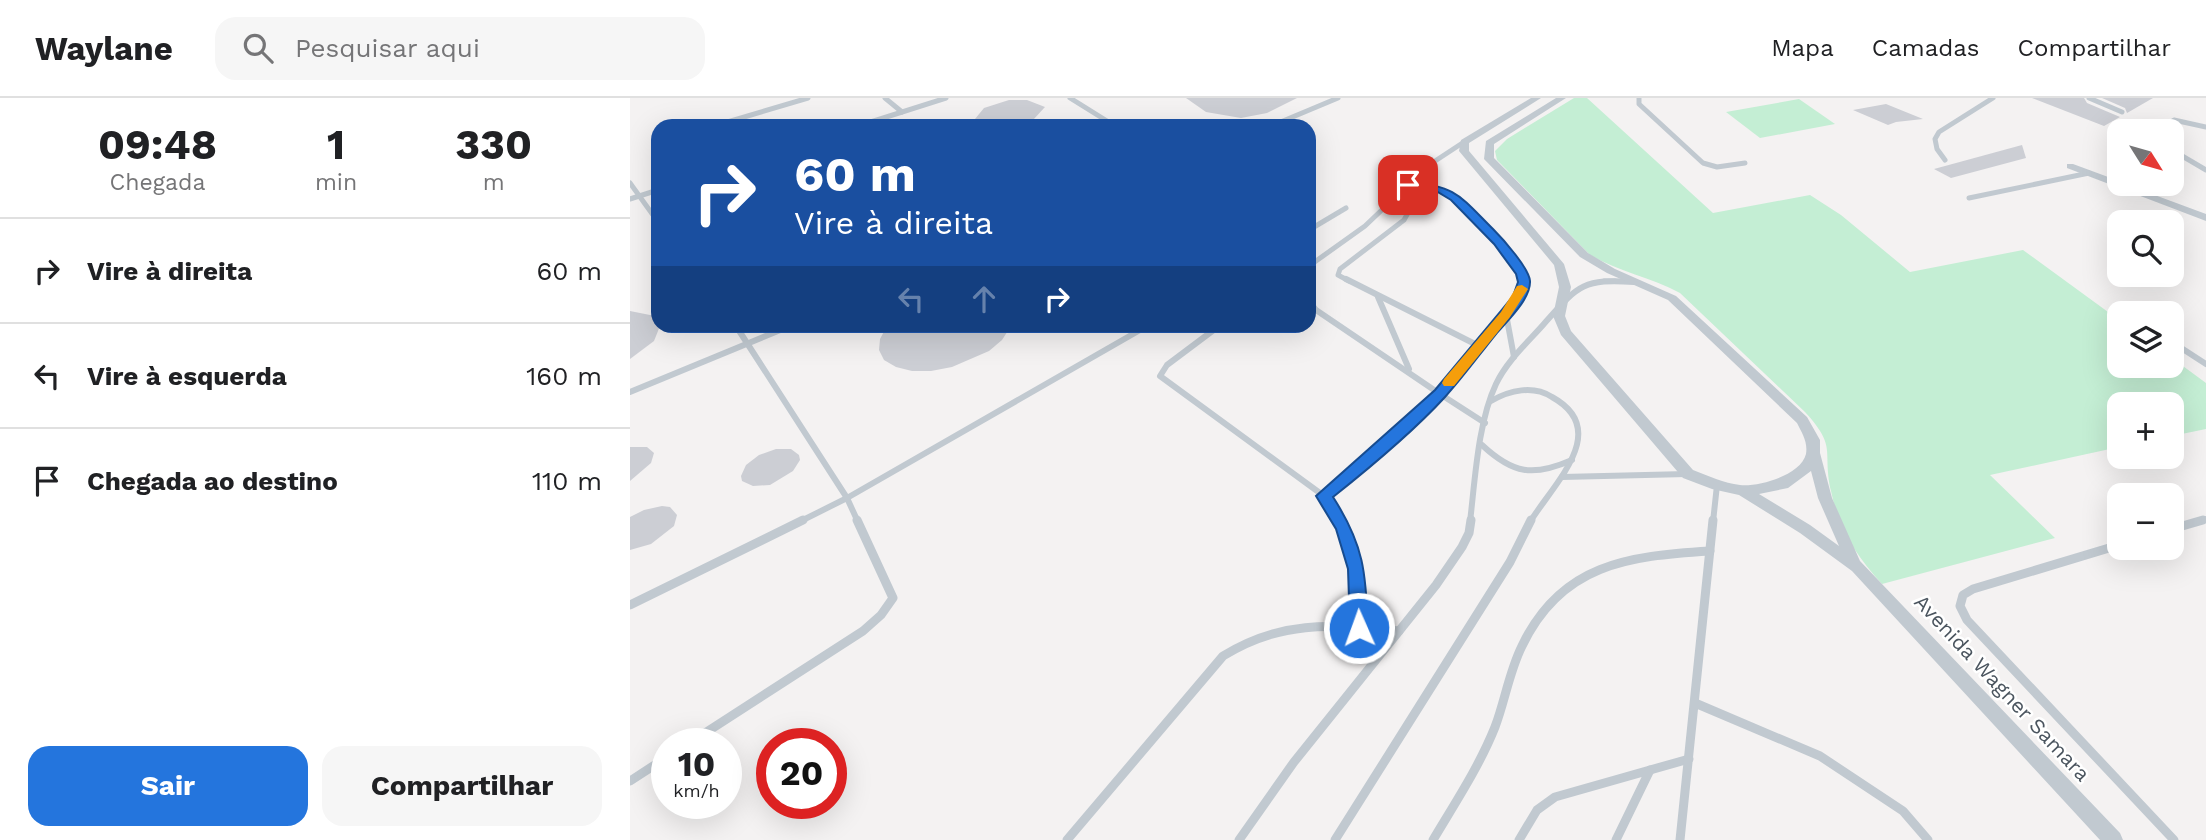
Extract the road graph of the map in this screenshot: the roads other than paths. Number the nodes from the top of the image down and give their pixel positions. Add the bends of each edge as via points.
1 (808, 98) edge
2 (885, 98) edge
3 (946, 98) edge
4 (1070, 98) edge
5 (1338, 98) edge
6 (1537, 98) edge
7 (1562, 98) edge
8 (1639, 98) edge
9 (1993, 98) edge
10 (2089, 98) edge
11 (902, 112) junction
12 (2122, 112) dead end
13 (738, 119) edge
14 (880, 119) edge
15 (1104, 119) edge
16 (1288, 119) edge
17 (2184, 120) edge
18 (2206, 127) edge
19 (1464, 142) junction
20 (2184, 157) edge
21 (1944, 160) dead end
22 (1745, 163) dead end
23 (2070, 166) dead end
24 (2206, 170) edge
25 (2089, 173) junction
26 (630, 183) edge
27 (1408, 185) junction
28 (1423, 186) junction
29 (651, 192) edge
30 (639, 196) junction
31 (1969, 198) dead end
32 (630, 199) edge
33 (1346, 208) dead end
34 (651, 212) edge
35 (2206, 218) edge
36 (1316, 226) edge
37 (1316, 261) edge
38 (1638, 283) junction
39 (1378, 296) junction
40 (1560, 304) junction
41 (1316, 307) edge
42 (1506, 314) junction
43 (742, 333) edge
44 (772, 333) edge
45 (1135, 333) edge
46 (1210, 333) edge
47 (749, 342) junction
48 (1479, 346) junction
49 (2184, 350) edge
50 (1514, 357) junction
51 (2206, 364) edge
52 (1410, 371) junction
53 (630, 392) edge
54 (1440, 394) junction
55 (1490, 401) junction
56 (1485, 423) junction
57 (1482, 445) junction
58 (1813, 453) junction
59 (1573, 459) junction
60 (1688, 474) junction
61 (1562, 477) junction
62 (1717, 485) junction
63 (1743, 491) junction
64 (1324, 496) junction
65 (847, 498) junction
66 (2206, 519) edge
67 (2184, 525) edge
68 (2107, 549) edge
69 (1710, 551) junction
70 (1857, 567) junction
71 (630, 605) edge
72 (1359, 628) junction
73 (1399, 631) junction
74 (1695, 703) junction
75 (713, 728) edge
76 (1689, 759) junction
77 (651, 767) edge
78 (1650, 769) junction
79 (630, 781) edge
80 (1067, 840) edge
81 (1239, 840) edge
82 (1335, 840) edge
83 (1433, 840) edge
84 (1519, 840) edge
85 (1616, 840) edge
86 (1679, 840) edge
87 (1928, 840) edge
88 (2113, 840) edge
89 (2174, 840) edge

1 - 13 lane
2 - 11 lane
3 - 11 lane
4 - 15 lane
5 - 16 lane
6 - 19 street
7 - 38 street, Avenida Wagner Samara via 1489,143 1489,159 1584,255
8 - 22 lane via 1639,104 1703,163 1717,167
9 - 21 lane via 1939,132 1935,139
10 - 12 lane
11 - 14 lane
17 - 18 lane
19 - 27 lane via 1437,157
19 - 40 street, Avenida Wagner Samara via 1470,161 1559,264 1565,287
20 - 24 lane
23 - 25 street
25 - 31 lane
25 - 35 street
26 - 30 lane
27 - 28 lane
27 - 37 lane via 1385,210
28 - 39 lane via 1404,220 1338,272
28 - 42 lane via 1439,188 1455,198 1499,241 1522,274 1519,297
29 - 30 lane
30 - 32 lane
30 - 34 lane
33 - 36 lane
38 - 40 lane via 1593,282 1575,289
38 - 58 street, Avenida Wagner Samara via 1681,305 1802,420 1813,440
39 - 48 lane
39 - 52 lane
40 - 50 lane
40 - 60 street, Avenida Wagner Samara via 1564,332
41 - 52 lane
42 - 48 lane
42 - 50 lane
43 - 47 lane
44 - 47 lane
45 - 65 lane
46 - 64 lane via 1167,365 1160,376
47 - 53 lane
47 - 65 lane
48 - 54 lane
49 - 51 lane
50 - 55 lane
52 - 54 lane
54 - 56 lane
54 - 64 lane
55 - 56 lane
55 - 59 lane via 1520,390 1563,402 1579,429 1581,441
56 - 57 lane
57 - 59 lane via 1502,464 1517,470 1537,472
57 - 73 lane via 1469,533
58 - 63 street, Avenida Wagner Samara via 1809,464 1783,484
58 - 70 street, Avenida Wagner Samara via 1838,532
59 - 61 lane
60 - 61 lane
60 - 62 street, Avenida Wagner Samara
61 - 82 lane
62 - 63 street, Avenida Wagner Samara
62 - 69 lane
63 - 70 street, Avenida Wagner Samara
64 - 72 lane via 1345,528 1357,569
65 - 71 lane
65 - 75 lane via 893,598 863,631
66 - 67 lane
68 - 89 lane via 1973,589 1963,595 1960,606 1967,620
69 - 74 lane
69 - 83 lane via 1644,554 1605,565 1564,586 1548,601 1522,645 1494,730
70 - 88 street, Avenida Wagner Samara
72 - 73 lane
72 - 80 lane via 1316,624 1278,629 1242,642 1223,656
73 - 81 lane via 1294,762
74 - 76 lane
74 - 87 lane via 1819,756 1903,811
76 - 78 lane
76 - 86 lane
77 - 79 lane
78 - 84 lane via 1555,797 1537,810
78 - 85 lane

